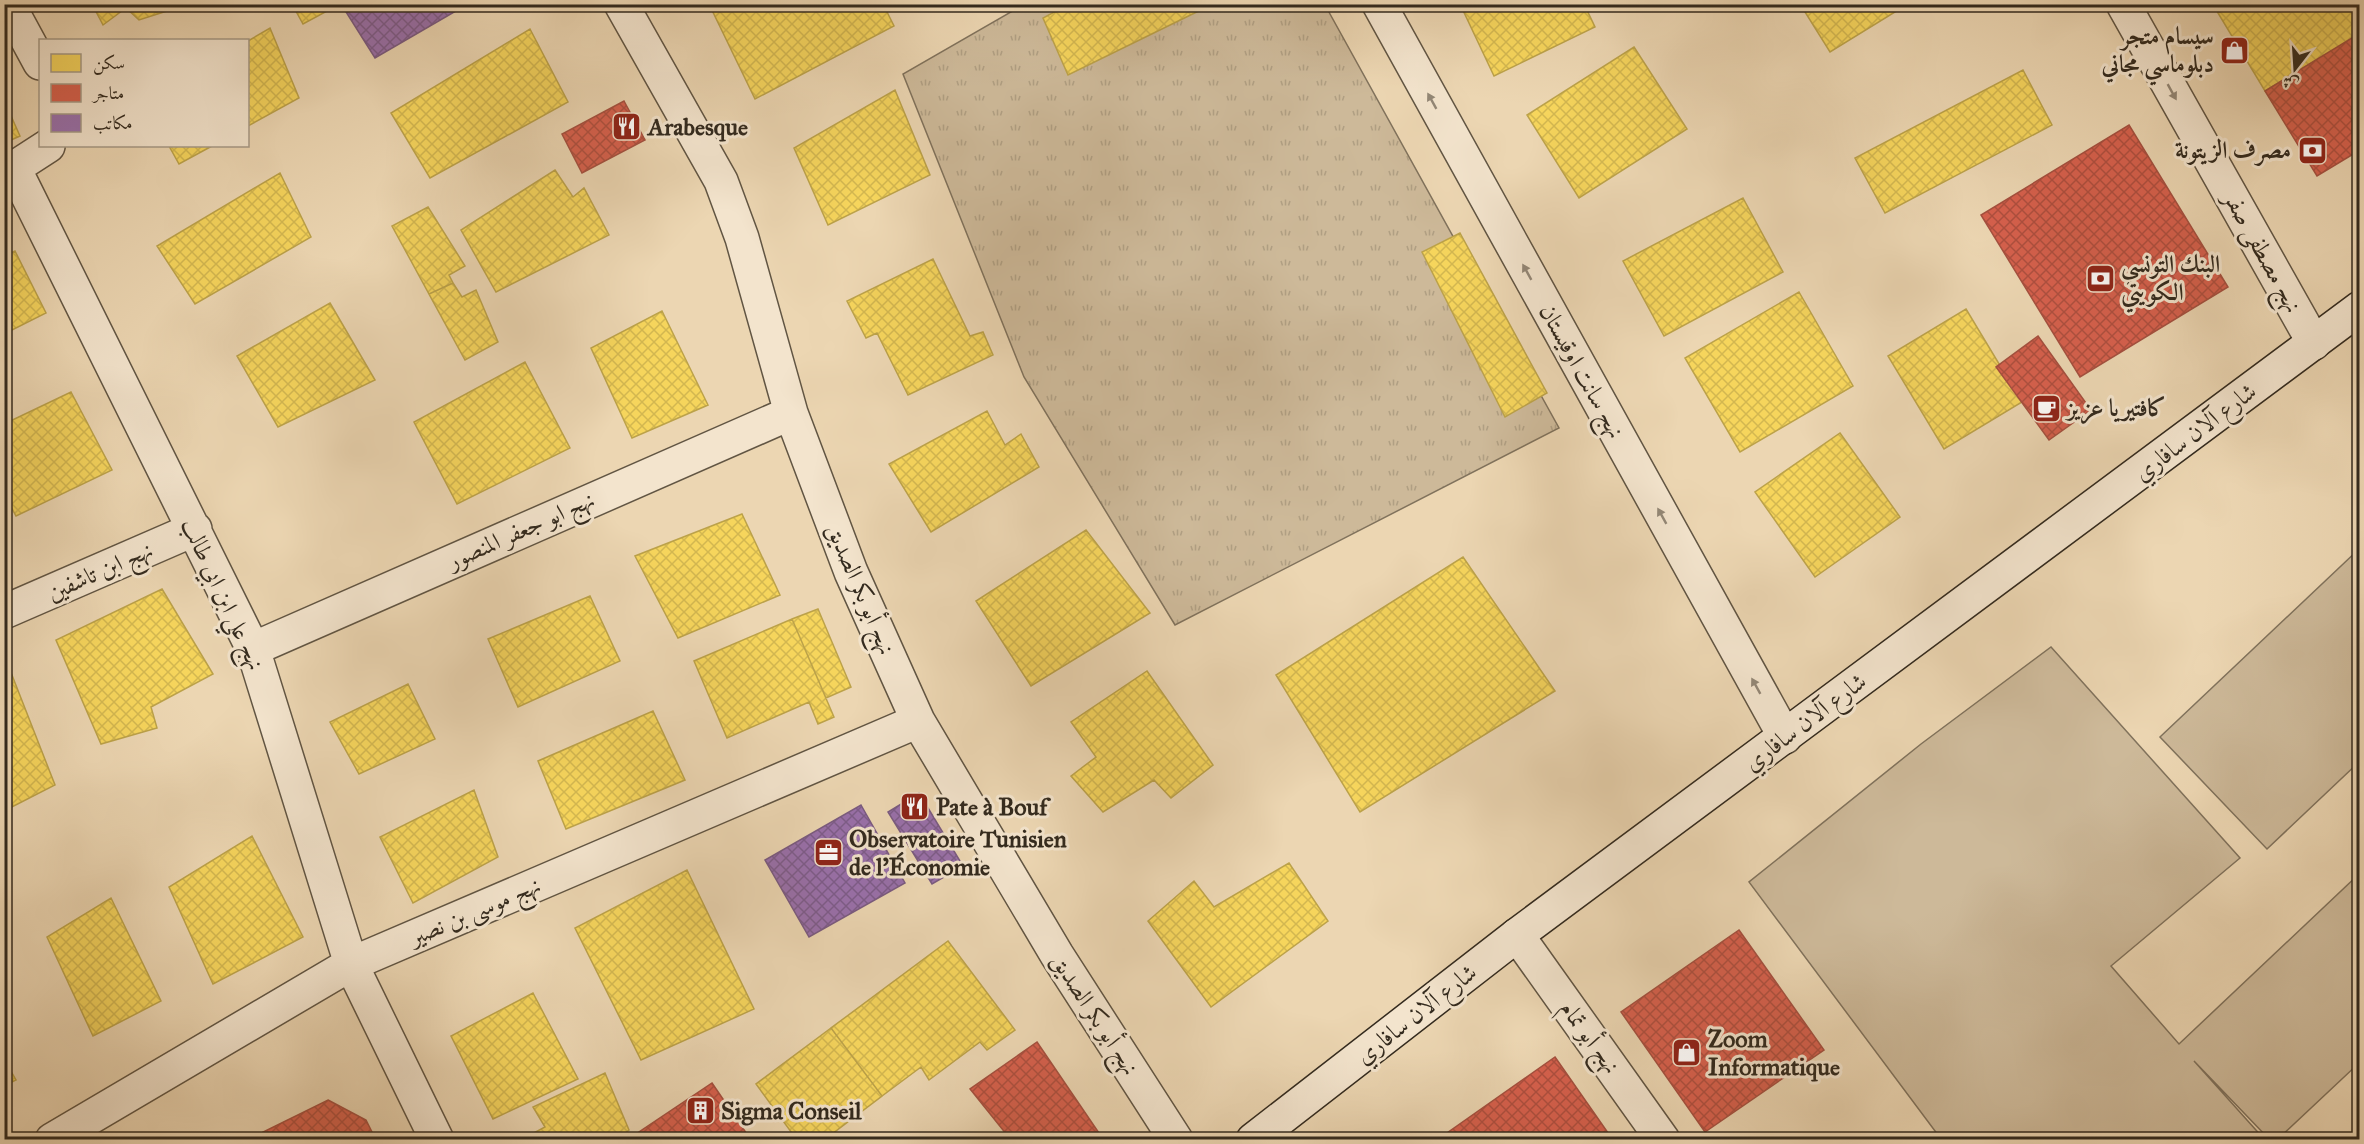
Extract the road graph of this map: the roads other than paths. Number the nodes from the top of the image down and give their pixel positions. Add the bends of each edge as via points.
1 (8, 4) edge
2 (621, 4) edge
3 (1378, 4) edge
4 (2123, 4) edge
5 (39, 61) edge
6 (46, 147) edge
7 (9, 170) edge
8 (2360, 308) edge
9 (2314, 343) junction
10 (791, 413) junction
11 (195, 529) junction
12 (4, 612) edge
13 (253, 649) junction
14 (918, 721) junction
15 (1785, 737) junction
16 (1517, 935) junction
17 (351, 964) junction
18 (52, 1140) edge
19 (437, 1140) edge
20 (1176, 1140) edge
21 (1253, 1140) edge
22 (1663, 1140) edge

1 - 5 street
2 - 10 street, نهج أبو بكر الصديق via 721,181 742,238
15 -> 3 street, نهج سانت اوقيستان
4 -> 9 street, نهج مصطفى صفر
6 - 7 street, نهج علي ابن ابي طالب
7 - 11 street, نهج علي ابن ابي طالب
8 - 9 street, شارع آلان سافاري
9 - 15 street, شارع آلان سافاري
10 - 13 street, نهج ابو جعفر المنصور
10 - 14 street, نهج أبو بكر الصديق via 851,572
11 - 12 street, نهج ابن تاشفين
11 - 13 street, نهج علي ابن ابي طالب
13 - 17 street, نهج علي ابن ابي طالب
14 - 17 street, نهج موسى بن نصير
14 - 20 street, نهج أبو بكر الصديق via 1057,955
15 - 16 street, شارع آلان سافاري
16 - 21 street, شارع آلان سافاري
16 - 22 street, نهج أبو تمام
17 - 18 street, نهج موسى بن نصير
17 - 19 street, نهج علي ابن ابي طالب

